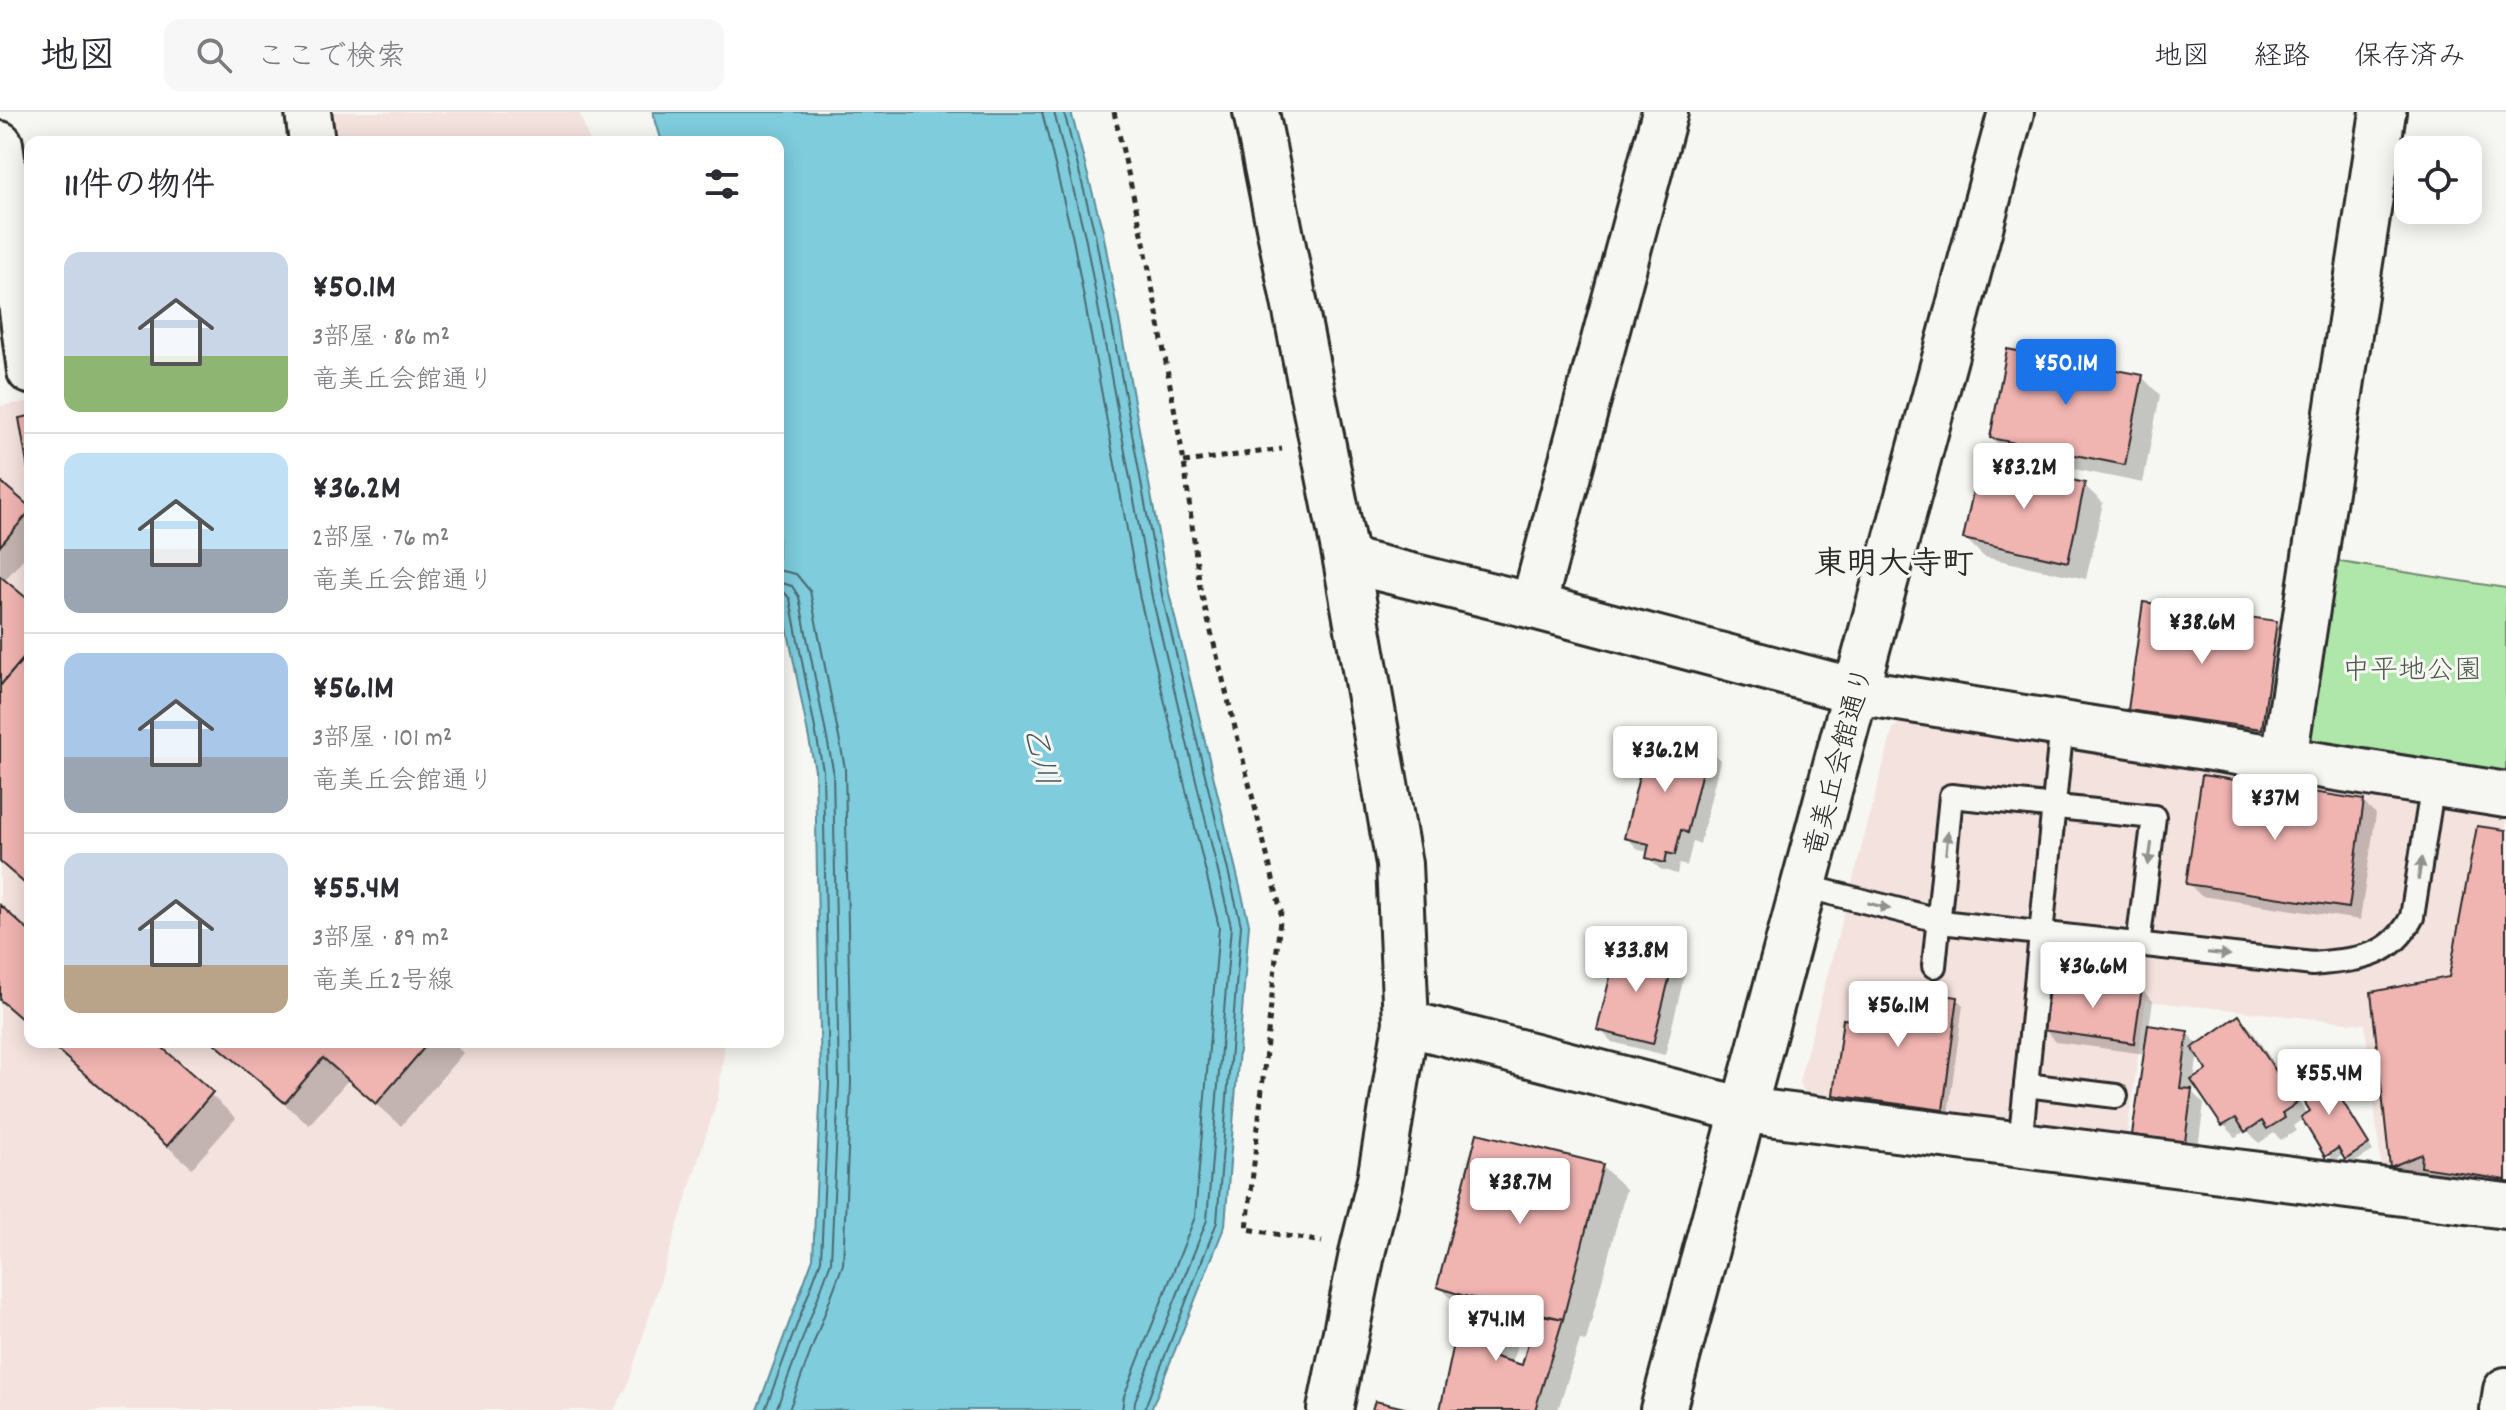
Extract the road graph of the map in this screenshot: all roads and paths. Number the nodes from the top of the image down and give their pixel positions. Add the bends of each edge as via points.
1 (308, 112) edge
2 (1114, 112) edge
3 (1256, 112) edge
4 (1665, 112) edge
5 (2011, 112) edge
6 (2383, 112) edge
7 (311, 136) edge
8 (0, 144) edge
9 (24, 326) edge
10 (24, 380) edge
11 (0, 383) edge
12 (1323, 443) junction
13 (1184, 462) junction
14 (1346, 560) junction
15 (1533, 606) junction
16 (1855, 691) junction
17 (2062, 724) junction
18 (2284, 759) junction
19 (2433, 783) junction
20 (2506, 795) edge
21 (2054, 807) junction
22 (1804, 886) junction
23 (1939, 921) junction
24 (2041, 934) junction
25 (2138, 945) junction
26 (1934, 966) dead end
27 (1406, 1023) junction
28 (2026, 1085) junction
29 (2116, 1096) dead end
30 (1744, 1110) junction
31 (2020, 1145) junction
32 (2506, 1206) edge
33 (1363, 1249) junction
34 (2506, 1390) edge
35 (1330, 1410) edge
36 (1663, 1410) edge
37 (2503, 1410) edge

1 - 7 street
2 - 13 path
3 - 12 street
4 - 15 street
5 - 16 street, 竜美丘会館通り
6 - 18 street
8 - 9 street
10 - 11 street
12 - 13 path
12 - 14 street
13 - 33 path via 1200,588 1281,911 1247,1229
14 - 15 street
14 - 27 street via 1399,864
15 - 16 street
16 - 17 street
16 - 22 street, 竜美丘会館通り
17 - 18 street
17 - 21 lane
18 - 19 street
19 - 20 street
25 -> 19 lane via 2313,964 2381,951 2402,936 2412,917
23 -> 21 lane via 1951,796
21 - 24 lane
21 -> 25 lane via 2154,817
22 -> 23 lane
22 - 30 street, 竜美丘会館通り
23 - 24 lane
23 - 26 lane
24 - 25 lane
24 - 28 lane
27 - 30 street
27 - 33 street
28 - 29 lane
28 - 31 lane
30 - 31 street
30 - 36 street, 竜美丘会館通り
31 - 32 street
33 - 35 street
34 - 37 street

